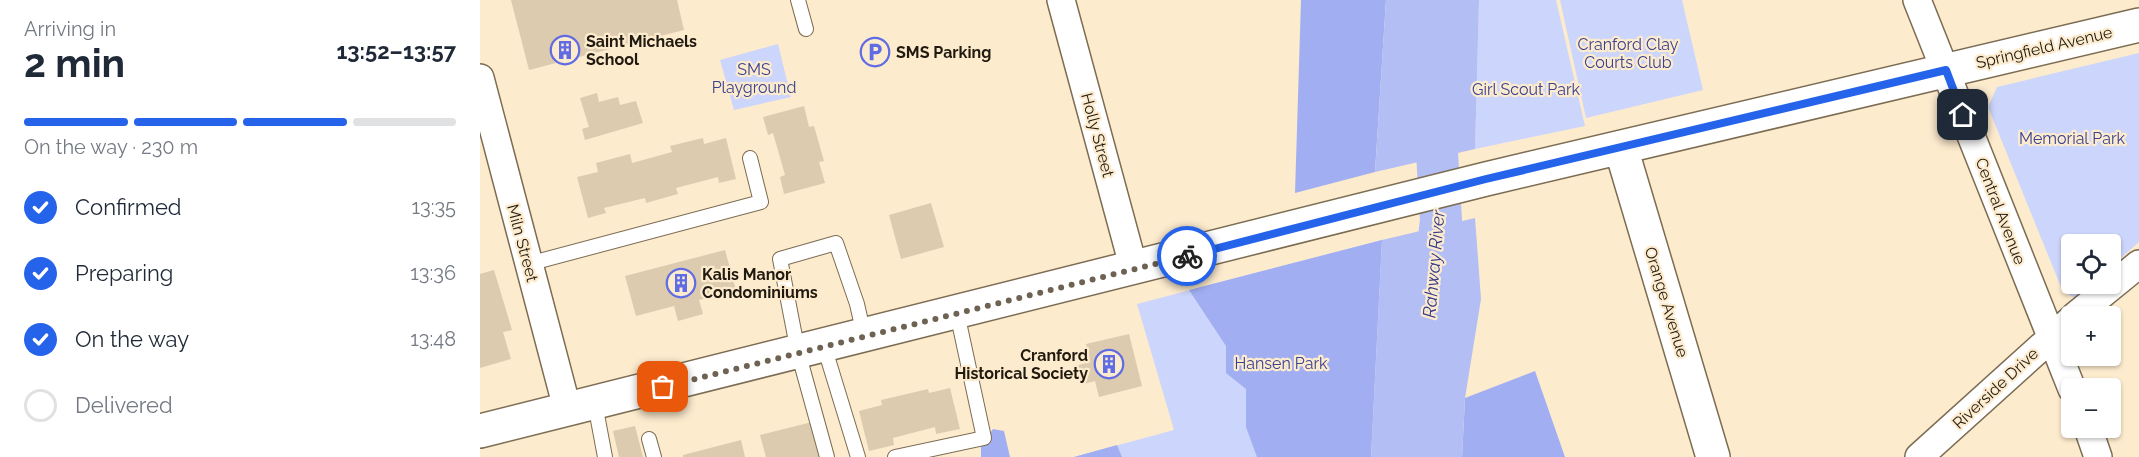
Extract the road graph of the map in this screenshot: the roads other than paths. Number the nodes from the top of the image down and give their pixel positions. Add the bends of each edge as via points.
1 (798, 0) edge
2 (1061, 0) edge
3 (1917, 0) edge
4 (2139, 25) edge
5 (806, 29) dead end
6 (1946, 70) junction
7 (480, 78) edge
8 (1621, 148) junction
9 (750, 158) dead end
10 (528, 264) junction
11 (2139, 264) edge
12 (1134, 269) junction
13 (2088, 306) edge
14 (957, 313) junction
15 (2061, 328) edge
16 (865, 336) junction
17 (2049, 337) junction
18 (811, 349) junction
19 (2067, 378) edge
20 (581, 406) junction
21 (480, 431) edge
22 (2091, 438) edge
23 (649, 439) dead end
24 (605, 457) edge
25 (654, 457) edge
26 (827, 457) edge
27 (858, 457) edge
28 (895, 457) edge
29 (1713, 457) edge
30 (1919, 457) edge
31 (2098, 457) edge

1 - 5 lane
2 - 12 street, Holly Street
3 - 6 street, Central Avenue
4 - 6 street, Springfield Avenue
6 - 8 street, Springfield Avenue
6 - 17 street, Central Avenue
7 - 10 street, Miln Street
8 - 12 street, Springfield Avenue
8 - 29 street, Orange Avenue
9 - 10 lane via 762,202
10 - 20 street, Miln Street
11 - 13 street, Riverside Drive
12 - 14 street, Springfield Avenue
14 - 16 street, Springfield Avenue
14 - 28 lane via 984,438
15 - 17 street, Riverside Drive
16 - 18 street, Springfield Avenue
16 - 18 lane via 836,243 780,259
17 - 19 street, Central Avenue
17 - 30 street, Riverside Drive
18 - 20 street, Springfield Avenue
18 - 26 lane
18 - 27 lane
20 - 21 street, Springfield Avenue
20 - 24 lane
22 - 31 street
23 - 25 lane

